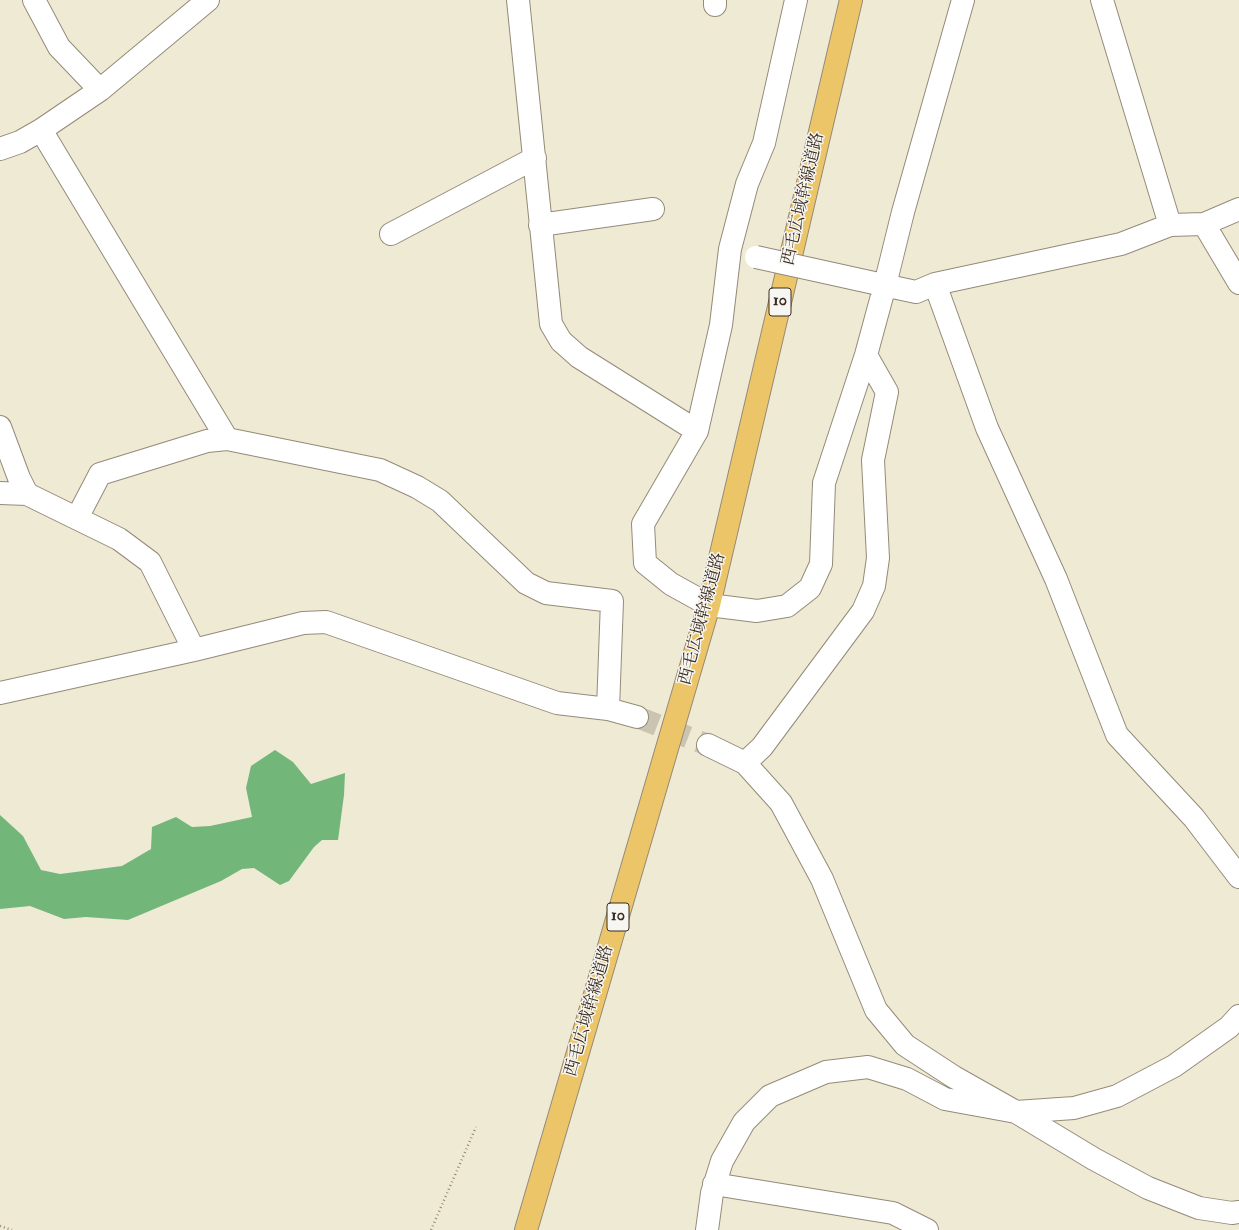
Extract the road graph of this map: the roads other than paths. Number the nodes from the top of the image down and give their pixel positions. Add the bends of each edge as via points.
1 (34, 0) edge
2 (208, 0) edge
3 (518, 0) edge
4 (796, 0) edge
5 (851, 0) edge
6 (963, 0) edge
7 (1102, 0) edge
8 (100, 90) junction
9 (41, 130) junction
10 (0, 149) edge
11 (535, 158) junction
12 (653, 209) dead end
13 (1239, 209) edge
14 (1204, 224) junction
15 (540, 225) junction
16 (1170, 225) junction
17 (391, 234) dead end
18 (730, 248) junction
19 (1239, 283) edge
20 (879, 284) junction
21 (935, 284) junction
22 (866, 355) junction
23 (0, 427) edge
24 (698, 431) junction
25 (227, 440) junction
26 (0, 493) edge
27 (27, 494) junction
28 (77, 518) junction
29 (709, 605) junction
30 (194, 650) junction
31 (0, 693) edge
32 (608, 709) junction
33 (637, 717) tunnel mouth
34 (708, 745) tunnel mouth
35 (745, 763) junction
36 (1239, 877) edge
37 (1239, 1016) edge
38 (1016, 1112) junction
39 (714, 1184) junction
40 (1239, 1212) edge
41 (526, 1230) edge
42 (707, 1230) edge
43 (927, 1230) edge

1 - 8 street via 58,47
2 - 8 street
3 - 11 street
4 - 18 street via 764,143 747,184
5 - 29 main road, 西毛広域幹線道路 / 10
6 - 20 street via 903,212
7 - 16 street
8 - 9 street
9 - 10 street via 20,142
9 - 25 street
11 - 15 street
11 - 17 street
12 - 15 street
13 - 14 street
14 - 16 street
14 - 19 street
15 - 24 street via 551,324 561,341 579,357
16 - 21 street via 1121,244
18 - 20 street, bridge via 756,257
18 - 24 street via 721,325
20 - 21 street via 916,292
20 - 22 street
21 - 36 street via 987,428 1056,579 1117,735 1194,818
22 - 29 street via 824,483 821,564 810,588 787,606 757,611
22 - 35 street via 887,392 873,460 878,558 874,586 864,611 762,747
23 - 27 street
24 - 29 street via 643,524 645,563 671,584
25 - 28 street via 207,441 100,474
25 - 32 street via 380,470 417,486 440,501 526,583 546,593 612,601
26 - 27 street
27 - 28 street
28 - 30 street via 119,538 150,562
29 - 41 main road, 西毛広域幹線道路 / 10
30 - 31 street
30 - 32 street via 303,623 326,622 556,703
32 - 33 street
34 - 35 street
35 - 38 street via 781,803 822,878 876,1010 905,1045 954,1077
37 - 38 street via 1229,1027 1174,1066 1117,1096 1074,1108
38 - 39 street via 945,1099 907,1079 868,1067 826,1072 770,1096 744,1122 722,1161
38 - 40 street via 1148,1188 1199,1208
39 - 42 street
39 - 43 street via 893,1213

